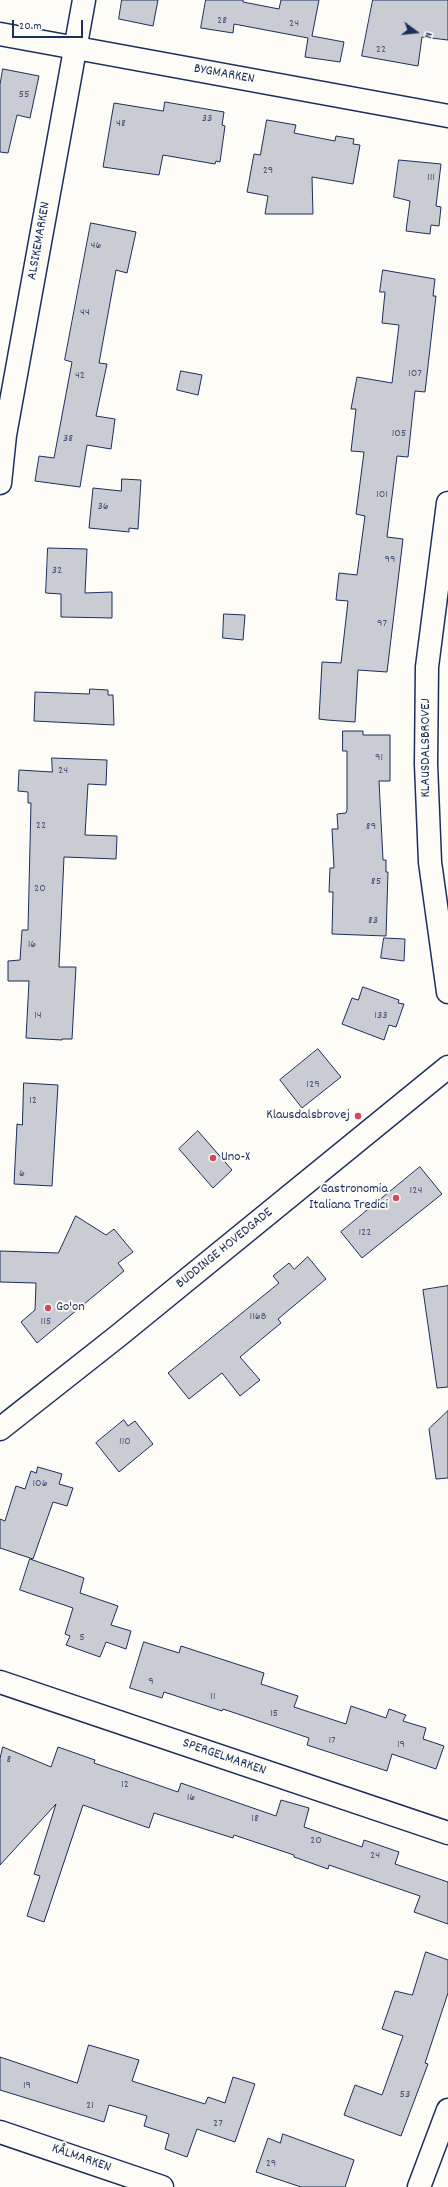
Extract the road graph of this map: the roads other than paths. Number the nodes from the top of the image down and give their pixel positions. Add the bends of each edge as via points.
1 (84, 0) edge
2 (0, 34) edge
3 (75, 47) junction
4 (448, 116) edge
5 (0, 483) edge
6 (448, 503) edge
7 (448, 992) edge
8 (448, 1067) edge
9 (0, 1429) edge
10 (0, 1682) edge
11 (448, 1833) edge
12 (448, 2110) edge
13 (0, 2132) edge
14 (162, 2187) edge
15 (419, 2187) edge

1 - 3 street, ALSIKEMARKEN
2 - 3 street, BYGMARKEN
3 - 4 street, BYGMARKEN
3 - 5 street, ALSIKEMARKEN via 5,434
6 - 7 street, KLAUSDALSBROVEJ via 427,667 426,764 430,862
8 - 9 street, BUDDINGE HOVEDGADE
10 - 11 street, SPERGELMARKEN
12 - 15 street
13 - 14 street, KÅLMARKEN

